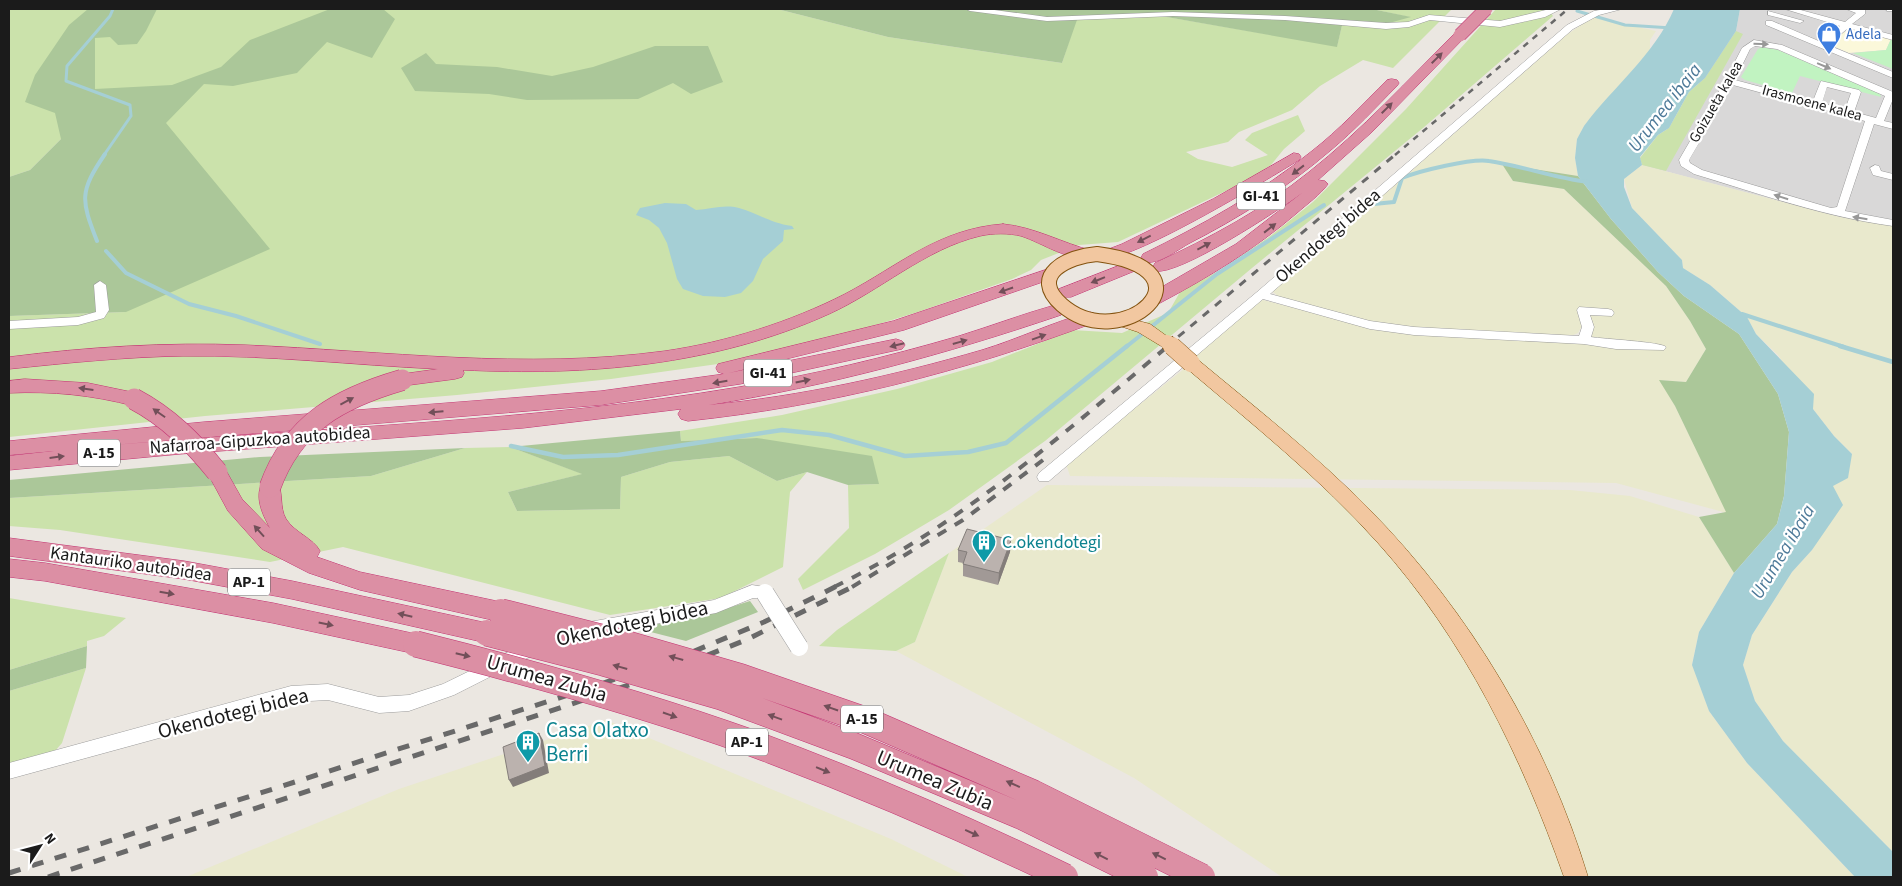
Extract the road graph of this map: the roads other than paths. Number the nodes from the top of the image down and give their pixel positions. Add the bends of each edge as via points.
1 (970, 9) edge
2 (1469, 9) edge
3 (1486, 9) edge
4 (1558, 9) edge
5 (1618, 9) edge
6 (1789, 9) edge
7 (1818, 9) edge
8 (1850, 9) edge
9 (1771, 15) edge
10 (1854, 19) junction
11 (1846, 25) junction
12 (1893, 30) edge
13 (1837, 32) junction
14 (1893, 38) edge
15 (1822, 45) junction
16 (1418, 59) dead end
17 (1404, 73) dead end
18 (1893, 75) edge
19 (1730, 81) junction
20 (1892, 95) edge
21 (1817, 104) junction
22 (1849, 113) junction
23 (1360, 114) junction
24 (1875, 120) junction
25 (1893, 126) edge
26 (1360, 134) junction
27 (1875, 168) dead end
28 (1893, 177) edge
29 (1828, 211) junction
30 (1893, 223) edge
31 (1045, 240) junction
32 (1087, 254) junction
33 (1107, 254) junction
34 (1055, 269) junction
35 (1136, 271) dead end
36 (100, 285) dead end
37 (1261, 295) junction
38 (1071, 298) dead end
39 (1151, 304) junction
40 (1608, 313) dead end
41 (1090, 318) junction
42 (1116, 320) junction
43 (9, 325) edge
44 (1584, 340) junction
45 (1167, 342) junction
46 (1660, 347) dead end
47 (9, 363) edge
48 (527, 367) junction
49 (9, 387) edge
50 (484, 408) junction
51 (512, 421) junction
52 (9, 448) edge
53 (9, 463) edge
54 (1044, 477) dead end
55 (9, 547) edge
56 (9, 568) edge
57 (9, 578) edge
58 (118, 585) junction
59 (450, 600) junction
60 (487, 633) joint
61 (799, 647) dead end
62 (9, 771) edge
63 (1065, 877) edge
64 (1145, 877) edge
65 (1202, 877) edge
66 (1576, 877) edge

1 - 4 street via 1047,19 1173,14 1386,26 1409,24 1429,17 1500,24 1542,16
2 - 16 highway
26 -> 3 highway, GI-41, bridge
5 - 37 street, Okendotegi bidea via 1592,15 1570,27
6 - 11 street
7 - 10 street
8 - 10 street via 1862,12
9 - 13 street
9 - 15 street
10 - 11 street
10 - 12 street
11 - 13 street
11 - 14 street
13 - 15 street
15 - 18 street
17 - 23 highway, GI-41
19 -> 20 street, Goizueta kalea via 1749,45 1769,44
19 - 21 street, Irasmoene kalea
29 -> 19 street, Goizueta kalea via 1698,172 1685,164 1686,155
20 - 24 street
21 - 22 street, Irasmoene kalea
21 - 22 street via 1824,84 1856,92
22 - 24 street, Irasmoene kalea
23 -> 26 highway, GI-41 via 1319,153 1269,191 1155,263 1250,221 1304,183
23 -> 33 highway via 1347,118 1308,148 1248,186 1128,247
24 - 25 street, Irasmoene kalea
24 - 29 street via 1842,208
39 -> 26 highway via 1247,245 1302,202 1360,144
27 - 28 street via 1877,172
30 -> 29 street
31 - 32 highway via 1068,251
31 - 34 highway via 1058,254
31 - 48 highway via 1024,231 1000,229 962,235 832,307 728,344 642,361
32 - 33 main road, bridge
32 - 34 main road, bridge via 1071,258
33 - 39 main road, bridge via 1129,260 1146,271 1155,285
34 - 41 main road, bridge via 1049,288 1058,303
34 -> 50 highway via 952,309 849,339 727,367 510,400
35 - 38 highway
36 - 43 street via 103,310 100,315 78,320
37 - 44 street via 1370,325 1414,331
37 - 54 street, Okendotegi bidea
39 - 42 main road, bridge via 1134,315
39 - 45 main road via 1152,326
40 - 44 street via 1583,310 1588,326
41 - 42 main road, bridge
51 -> 41 highway via 536,425 564,424 735,410 794,401 880,384 977,358
42 - 45 main road via 1144,328
44 - 46 street
45 - 66 main road, bridge via 1314,468 1416,574 1493,685 1523,742 1561,830
47 - 48 highway via 98,353 194,349
59 -> 48 highway, bridge via 336,565 304,548 286,534 274,517 270,486 284,454 314,421 356,396 402,380 452,373 506,372
59 -> 49 highway, bridge via 360,581 317,567 270,543 235,505 217,472 194,442 154,409 106,392 72,387
51 -> 50 highway, GI-41 via 684,402 792,383 928,351 1049,306 790,369 601,398
50 -> 52 highway, Nafarroa-Gipuzkoa autobidea / A-15 via 204,429
53 -> 51 highway, Nafarroa-Gipuzkoa autobidea / A-15
60 -> 55 highway, Kantauriko autobidea / AP-1 via 202,573
56 - 58 highway, Kantauriko autobidea / AP-1
57 - 58 highway
58 -> 63 highway, Urumea Zubia / AP-1, bridge via 416,644 516,668 609,696 788,756 921,810
65 -> 59 highway, A-15, bridge via 1033,793 865,720 741,677 620,642
64 -> 60 highway, Urumea Zubia / AP-1, bridge via 1013,812 854,746 730,700
61 - 62 street, Okendotegi bidea, bridge via 765,593 752,591 716,606 566,634 521,652 448,690 409,703 379,705 328,692 291,694

